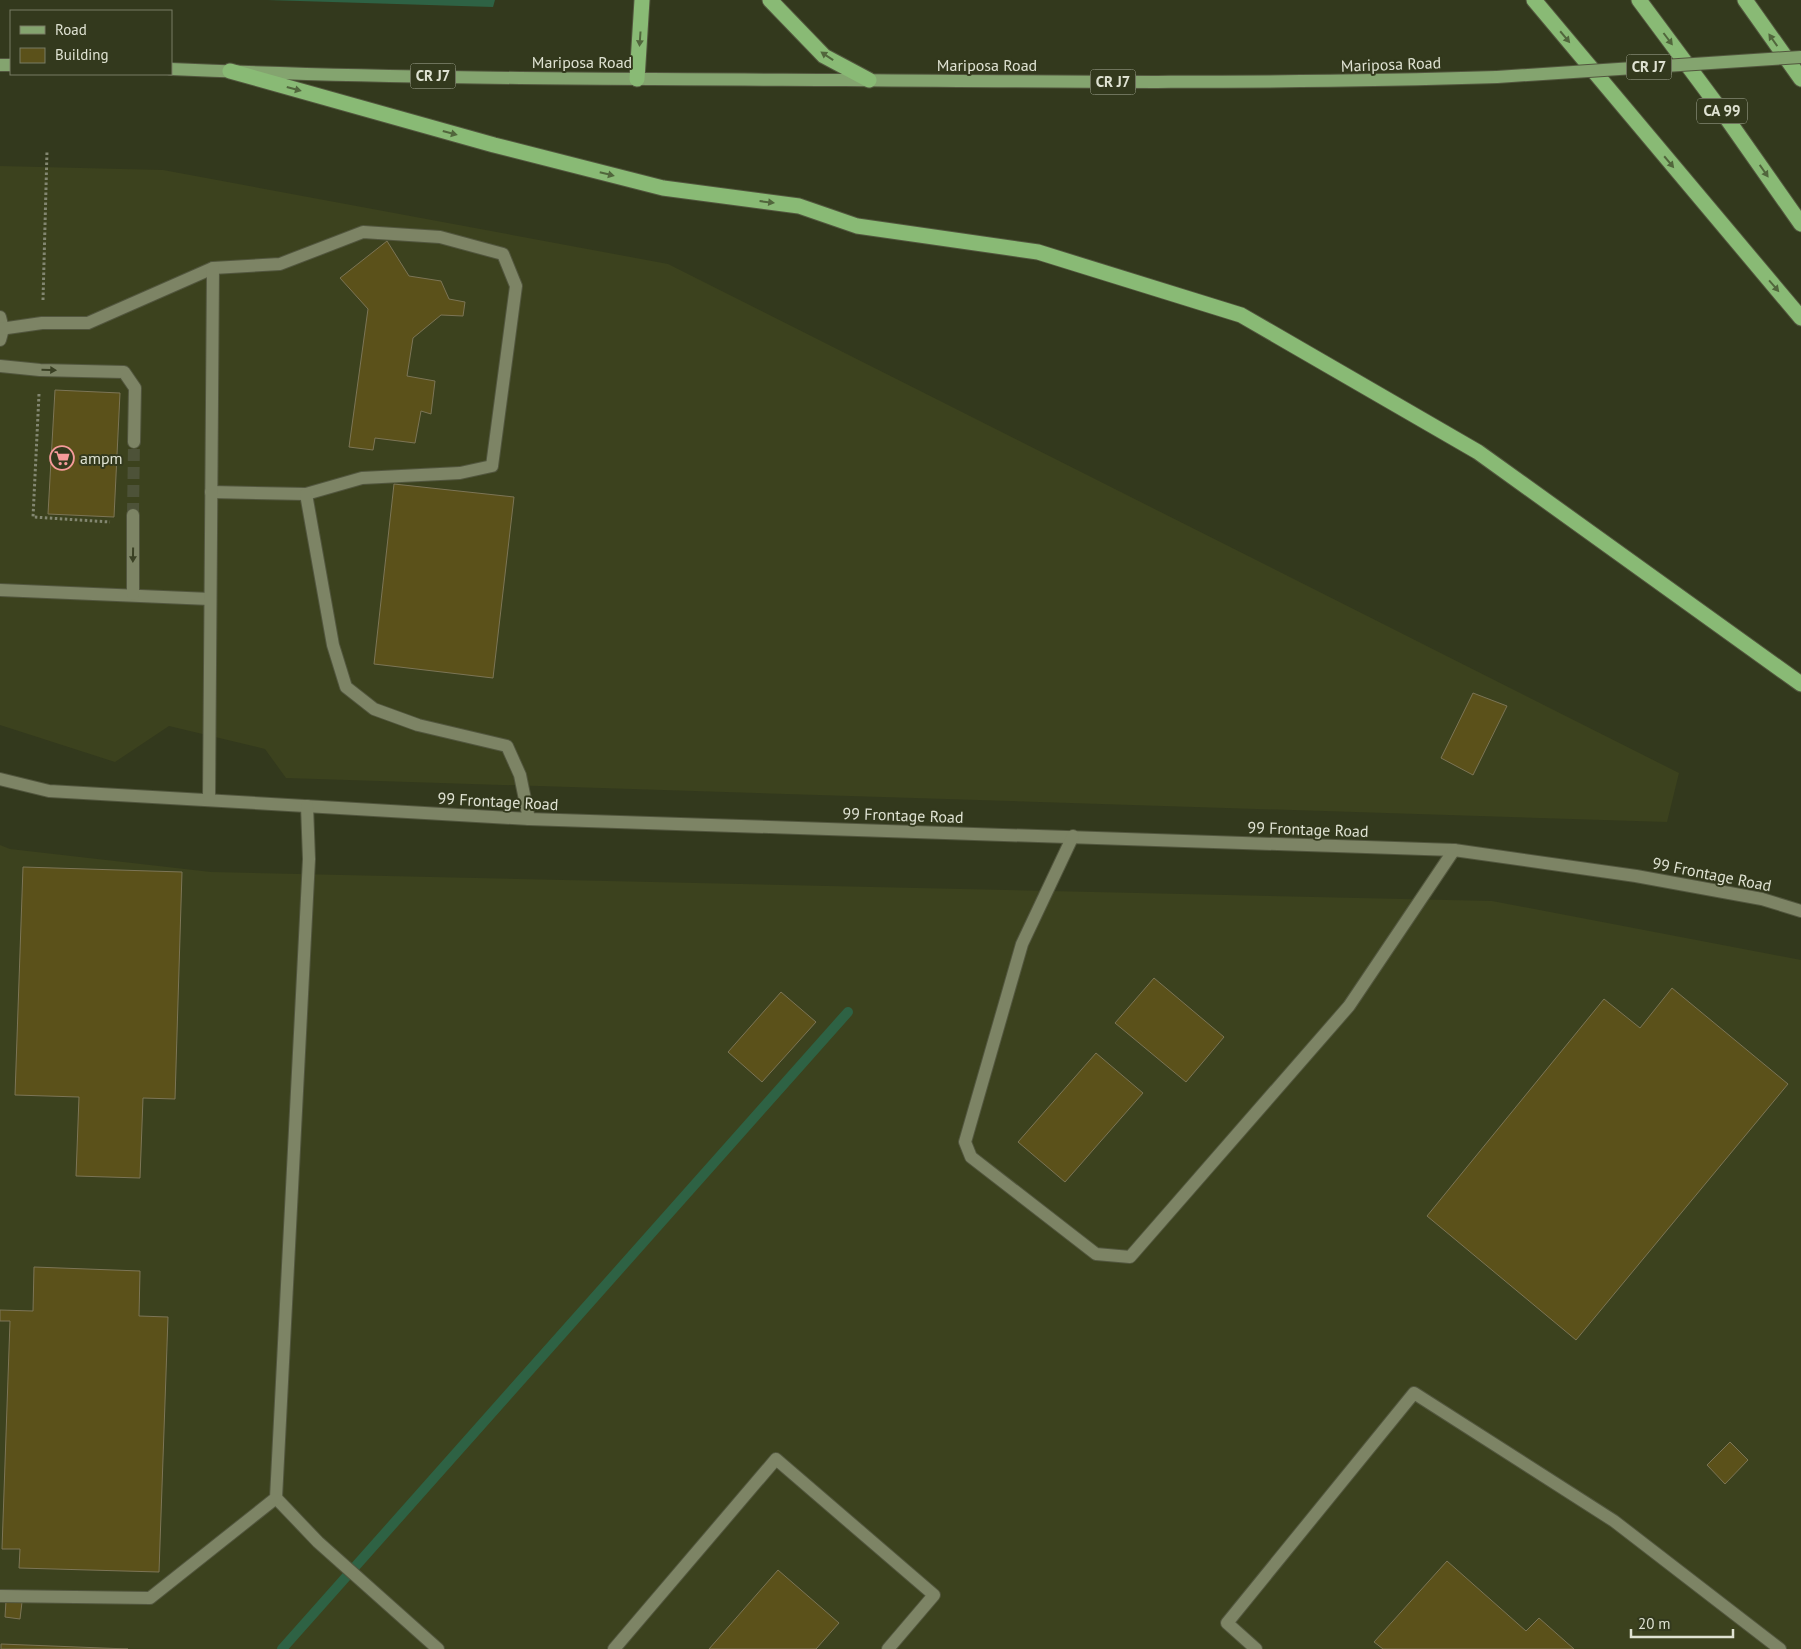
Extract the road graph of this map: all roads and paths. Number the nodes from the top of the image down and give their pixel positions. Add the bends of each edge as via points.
1 (642, 0) edge
2 (770, 0) edge
3 (1534, 0) edge
4 (1639, 0) edge
5 (1745, 0) edge
6 (1801, 56) edge
7 (172, 69) edge
8 (230, 71) junction
9 (637, 79) junction
10 (1801, 79) edge
11 (870, 80) junction
12 (1801, 224) edge
13 (214, 268) junction
14 (1801, 318) edge
15 (1, 329) edge
16 (0, 366) edge
17 (134, 442) tunnel mouth
18 (211, 492) junction
19 (306, 494) junction
20 (133, 515) tunnel mouth
21 (0, 590) edge
22 (133, 594) junction
23 (210, 599) junction
24 (1801, 684) edge
25 (0, 779) edge
26 (209, 800) junction
27 (307, 806) junction
28 (529, 819) junction
29 (1073, 836) junction
30 (1454, 850) junction
31 (1801, 911) edge
32 (276, 1498) junction
33 (0, 1596) edge
34 (438, 1649) edge
35 (614, 1649) edge
36 (888, 1649) edge
37 (1256, 1649) edge
38 (1780, 1649) edge

1 -> 9 highway
11 -> 2 highway via 824,56
3 -> 14 highway
4 -> 12 highway, CA 99
10 -> 5 highway
6 - 11 main road, Mariposa Road / CR J7, bridge via 1497,77 1356,82
7 - 8 main road, Mariposa Road / CR J7
8 - 9 main road, Mariposa Road / CR J7
8 -> 24 highway via 494,145 663,188 799,206 857,226 1038,252 1241,315 1478,452
9 - 11 main road, Mariposa Road / CR J7
13 - 15 street via 88,323 42,323
13 - 18 street
13 - 19 street via 280,264 363,232 440,237 503,254 516,286 492,466 460,473 362,478
16 -> 17 street via 124,372 135,388
18 - 19 street
18 - 23 street
19 - 28 street via 333,645 346,687 374,709 418,725 507,746 520,775
20 -> 22 street
21 - 22 street
22 - 23 street
23 - 26 street
25 - 26 street, 99 Frontage Road via 49,791
26 - 27 street, 99 Frontage Road
27 - 28 street, 99 Frontage Road
27 - 32 street via 309,860
28 - 29 street, 99 Frontage Road
29 - 30 street, 99 Frontage Road
29 - 30 street via 1022,944 965,1142 971,1157 1096,1254 1130,1257 1349,1006
30 - 31 street, 99 Frontage Road via 1636,876 1762,899
32 - 33 street via 150,1598
32 - 34 street via 318,1542
35 - 36 street via 776,1459 934,1595
37 - 38 street via 1227,1623 1414,1393 1614,1521

